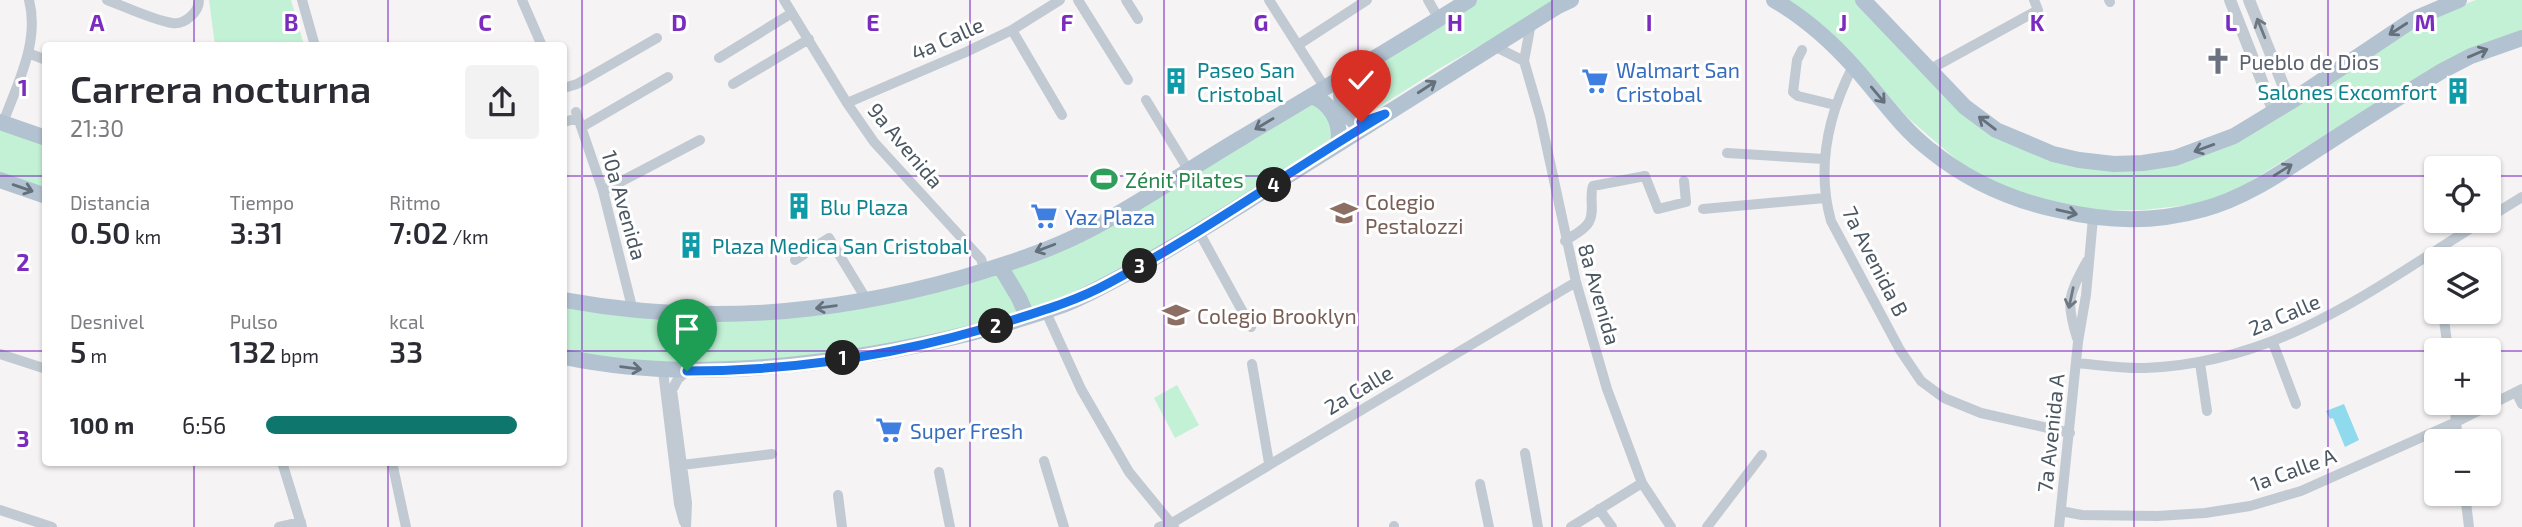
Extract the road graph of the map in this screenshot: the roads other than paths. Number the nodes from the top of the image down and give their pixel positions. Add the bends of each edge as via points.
1 (29, 0) edge
2 (107, 0) edge
3 (200, 0) edge
4 (302, 0) edge
5 (522, 0) edge
6 (784, 0) edge
7 (1060, 0) edge
8 (1078, 0) edge
9 (1126, 0) edge
10 (1269, 0) edge
11 (1345, 0) edge
12 (1367, 0) edge
13 (1428, 0) edge
14 (1469, 0) edge
15 (1571, 0) edge
16 (1774, 0) edge
17 (2034, 0) edge
18 (2249, 0) edge
19 (2459, 0) edge
20 (2232, 1) edge
21 (1867, 2) edge
22 (1351, 10) junction
23 (792, 13) junction
24 (1138, 19) dead end
25 (1439, 19) junction
26 (1531, 23) junction
27 (1012, 30) junction
28 (1411, 37) junction
29 (657, 38) dead end
30 (2522, 38) edge
31 (809, 39) junction
32 (314, 42) edge
33 (540, 42) edge
34 (1903, 44) junction
35 (1298, 45) junction
36 (1494, 46) junction
37 (1802, 50) dead end
38 (28, 53) junction
39 (42, 58) edge
40 (719, 58) dead end
41 (1524, 61) junction
42 (1853, 66) junction
43 (1936, 66) junction
44 (668, 77) dead end
45 (1128, 80) dead end
46 (733, 84) dead end
47 (567, 88) edge
48 (1318, 92) junction
49 (1956, 97) junction
50 (1146, 100) dead end
51 (2290, 102) junction
52 (847, 103) junction
53 (1835, 105) junction
54 (2274, 112) junction
55 (1385, 114) junction
56 (1062, 115) dead end
57 (579, 119) junction
58 (567, 121) edge
59 (2, 123) edge
60 (42, 137) edge
61 (700, 140) dead end
62 (1338, 144) junction
63 (1727, 153) dead end
64 (1824, 159) junction
65 (1189, 171) junction
66 (0, 180) edge
67 (1684, 181) dead end
68 (603, 191) junction
69 (42, 194) edge
70 (2522, 197) edge
71 (1825, 198) junction
72 (1703, 209) dead end
73 (2501, 210) edge
74 (2092, 218) junction
75 (1199, 232) junction
76 (2466, 233) edge
77 (1565, 241) junction
78 (2447, 247) edge
79 (2090, 257) junction
80 (795, 260) dead end
81 (2424, 262) edge
82 (993, 268) junction
83 (1576, 282) junction
84 (567, 300) edge
85 (868, 302) junction
86 (1045, 310) junction
87 (633, 311) junction
88 (1027, 316) junction
89 (1251, 327) dead end
90 (2078, 342) junction
91 (2273, 343) junction
92 (0, 354) edge
93 (567, 358) edge
94 (2076, 363) junction
95 (2200, 363) junction
96 (1252, 364) dead end
97 (42, 368) edge
98 (663, 370) junction
99 (687, 371) junction
100 (2519, 391) edge
101 (2296, 404) dead end
102 (2522, 404) edge
103 (2207, 411) dead end
104 (2455, 415) edge
105 (2456, 422) junction
106 (2457, 429) edge
107 (2070, 433) junction
108 (1525, 453) dead end
109 (772, 454) dead end
110 (1762, 455) dead end
111 (1044, 461) dead end
112 (1269, 463) junction
113 (682, 465) junction
114 (283, 466) edge
115 (393, 466) edge
116 (939, 472) dead end
117 (1642, 483) junction
118 (1480, 484) dead end
119 (838, 495) dead end
120 (2466, 506) edge
121 (1599, 509) junction
122 (0, 510) edge
123 (2061, 511) junction
124 (301, 525) edge
125 (1173, 525) edge
126 (52, 527) edge
127 (279, 527) edge
128 (406, 527) edge
129 (686, 527) edge
130 (842, 527) edge
131 (950, 527) edge
132 (1064, 527) edge
133 (1159, 527) edge
134 (1489, 527) edge
135 (1538, 527) edge
136 (1571, 527) edge
137 (1612, 527) edge
138 (1671, 527) edge
139 (1707, 527) edge
140 (2059, 527) edge
141 (2469, 527) edge

1 - 38 street
2 - 3 street via 172,23 189,18
4 - 32 street
5 - 33 street
6 - 23 street, 9a Avenida
7 - 27 street, 4a Calle
8 - 45 street
9 - 24 street
10 - 35 street
11 - 22 street
12 - 22 street
13 - 25 street
14 - 25 main road
15 - 26 main road
16 - 42 main road via 1814,27
17 - 43 street via 2039,10
51 -> 18 street
19 -> 51 main road via 2414,19
20 - 54 street
21 - 34 main road
22 - 35 street
23 - 31 street, 9a Avenida
23 - 40 street
25 - 28 main road
26 - 36 main road
26 - 41 street, 8a Avenida
27 - 52 street, 4a Calle
27 - 56 street
28 - 48 main road
28 - 55 main road via 1399,50 1342,86 1342,106 1355,122
29 - 47 street
74 -> 30 main road via 2162,218 2219,204 2281,172 2471,55
31 - 46 street
31 - 52 street, 9a Avenida
34 - 43 street
34 - 49 main road
35 - 48 street
36 - 41 street
55 -> 36 main road
37 - 53 street via 1793,92
38 - 39 street
38 - 59 street
41 - 77 street, 8a Avenida
42 - 53 street, 7a Avenida B
42 -> 74 main road via 1919,141 1960,172 2019,200
43 - 49 street
44 - 57 street
48 - 62 main road via 1339,125
48 -> 65 main road
54 -> 49 main road via 2197,151 2143,163 2113,164 2053,153 1996,131
50 - 65 street
51 - 54 main road
52 - 82 street, 9a Avenida via 874,142
53 - 64 street, 7a Avenida B
55 - 62 main road
57 - 58 street
57 - 68 street, 10a Avenida
59 - 60 main road
61 - 68 street
62 - 75 main road
63 - 64 street
64 - 71 street, 7a Avenida B
65 -> 82 main road via 1088,230
66 -> 69 main road
67 - 77 street via 1686,202 1658,209 1645,176 1593,186 1591,220
68 - 87 street, 10a Avenida
70 - 73 street
71 - 72 street
71 - 107 street, 7a Avenida B via 1831,221 1921,381 1944,398 1981,413
74 - 79 street, 7a Avenida A
75 - 86 main road via 1108,284
75 - 89 street
76 - 78 street, 2a Calle
77 - 83 street, 8a Avenida
79 - 90 street, 7a Avenida A
79 -> 90 street, 7a Avenida A via 2071,292 2068,313
80 - 85 street via 829,239
81 - 91 street, 2a Calle via 2316,324
82 - 85 main road
82 - 88 main road via 1019,298
83 - 112 street, 2a Calle
83 - 117 street, 8a Avenida via 1607,389
84 - 87 main road
85 -> 87 main road via 792,312
86 - 88 main road
86 - 125 street via 1081,389 1129,471
88 - 99 main road via 892,352 749,369
90 - 94 street, 7a Avenida A
91 - 95 street, 2a Calle
91 - 101 street
92 - 97 street
93 -> 98 main road
94 - 95 street, 2a Calle via 2144,368
94 - 107 street, 7a Avenida A
95 - 103 street
96 - 112 street
98 - 99 main road
98 - 129 street via 679,504
99 - 113 street via 672,390
100 - 102 street
100 - 105 street, 1a Calle A
104 - 105 street
105 - 106 street
105 - 123 street, 1a Calle A via 2301,491 2250,506 2157,516
107 - 123 street, 7a Avenida A
108 - 135 street
109 - 113 street
110 - 139 street
111 - 132 street
112 - 125 street, 2a Calle
113 - 129 street
114 - 124 street
115 - 128 street
116 - 131 street
117 - 121 street
117 - 138 street, 8a Avenida
118 - 134 street
119 - 130 street
120 - 141 street
121 - 136 street
121 - 137 street
122 - 126 street
123 - 140 street, 7a Avenida A
124 - 127 street
125 - 133 street, 2a Calle

